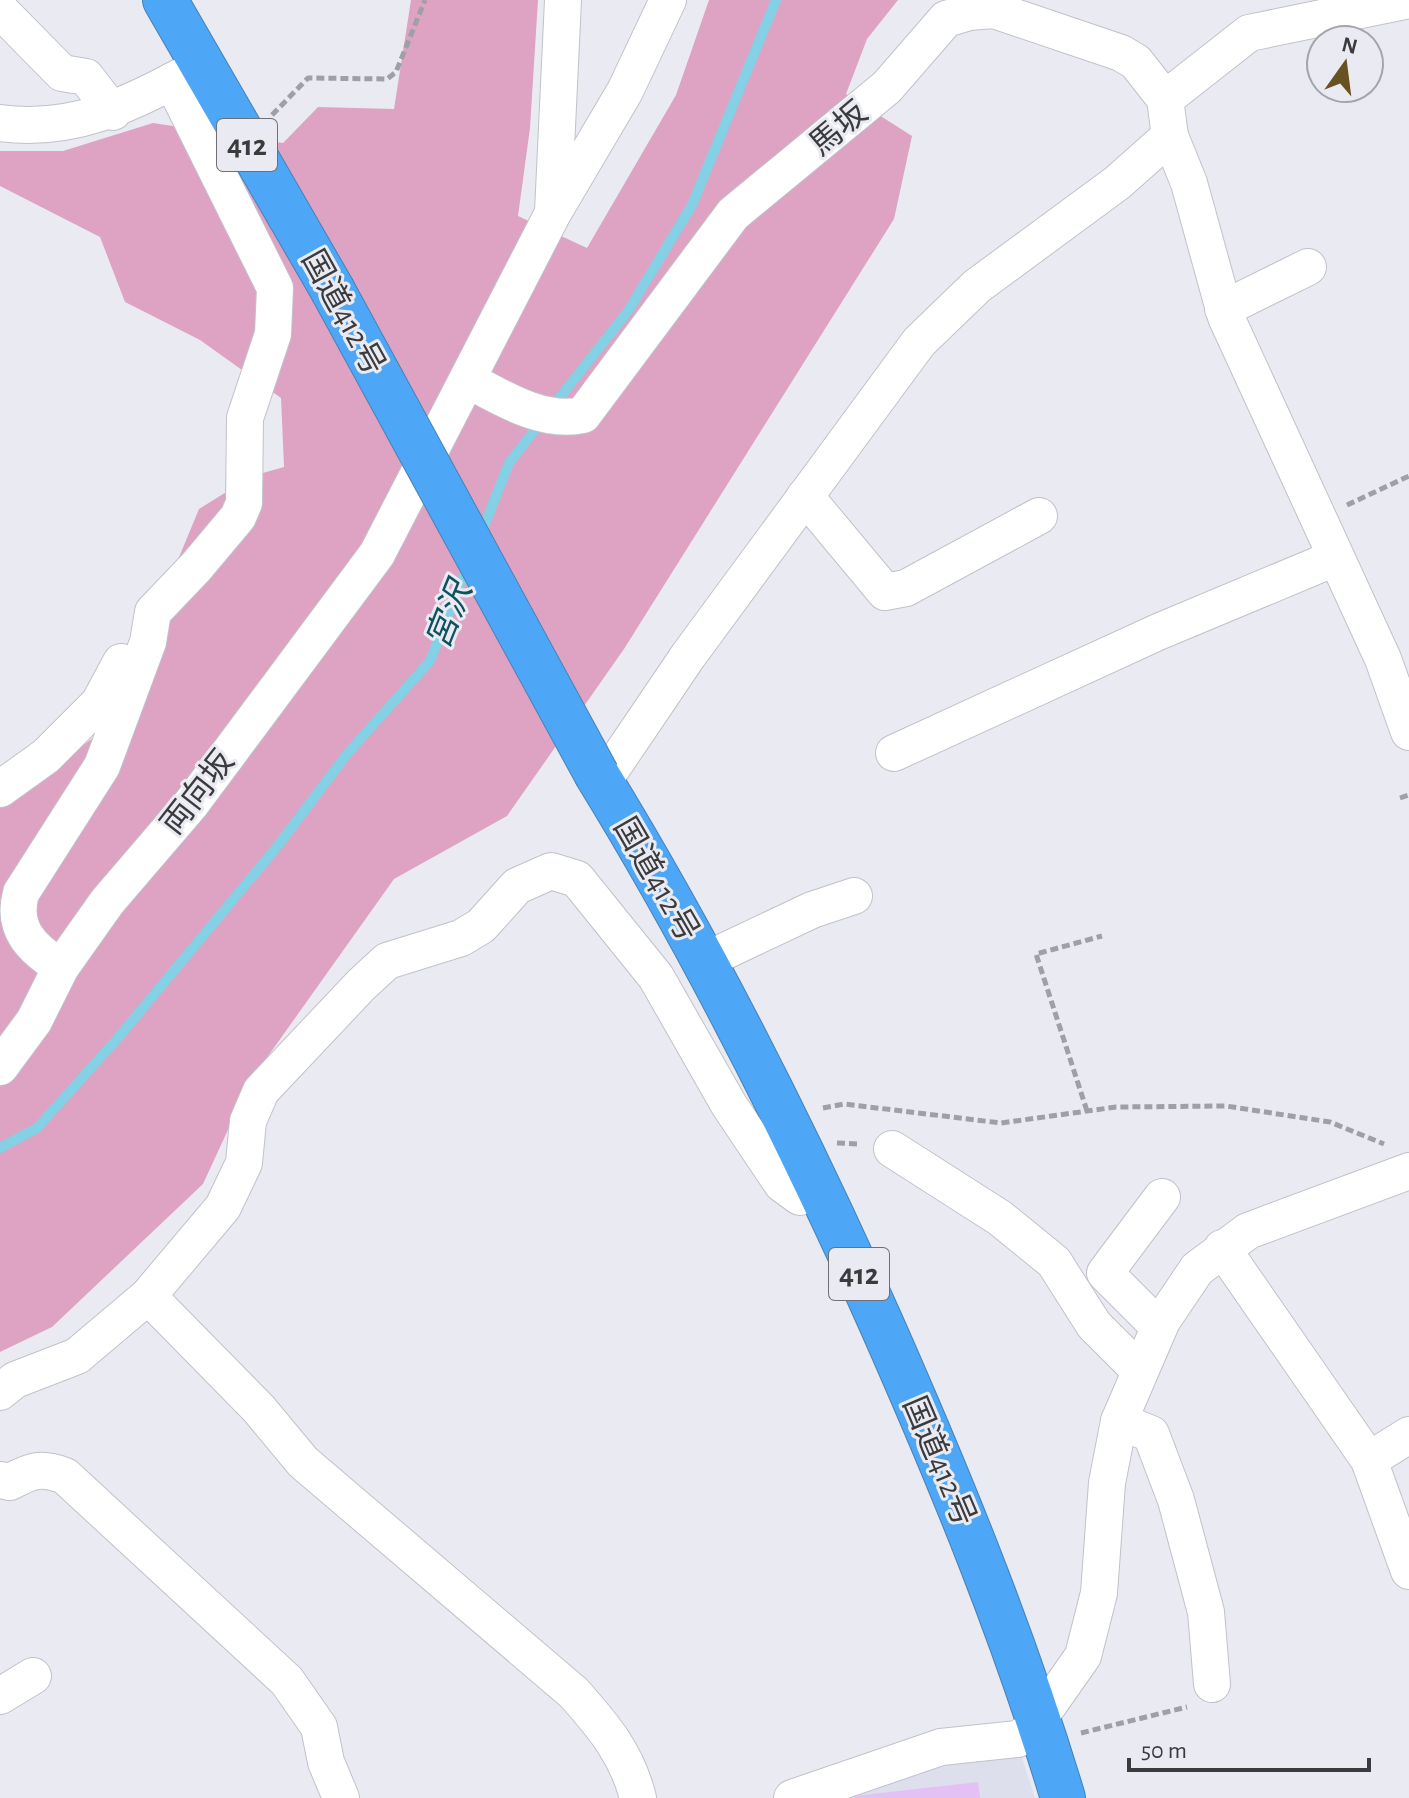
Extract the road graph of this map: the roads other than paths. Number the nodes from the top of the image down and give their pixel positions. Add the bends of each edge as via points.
1 (165, 0) edge
2 (563, 0) edge
3 (668, 0) edge
4 (1409, 0) edge
5 (0, 10) edge
6 (1283, 13) edge
7 (186, 73) junction
8 (1165, 99) junction
9 (113, 112) junction
10 (0, 123) edge
11 (1170, 136) junction
12 (553, 213) junction
13 (1308, 267) dead end
14 (1223, 309) junction
15 (468, 380) junction
16 (805, 496) junction
17 (1039, 516) dead end
18 (1335, 558) junction
19 (153, 612) junction
20 (1409, 732) edge
21 (894, 753) dead end
22 (600, 779) junction
23 (0, 789) edge
24 (854, 896) dead end
25 (704, 961) junction
26 (61, 967) junction
27 (0, 1067) edge
28 (892, 1149) road end
29 (1400, 1159) edge
30 (820, 1185) junction
31 (1162, 1197) dead end
32 (1222, 1248) junction
33 (148, 1296) junction
34 (1159, 1327) junction
35 (1139, 1370) junction
36 (0, 1392) edge
37 (1119, 1421) junction
38 (1409, 1435) edge
39 (1369, 1460) junction
40 (0, 1480) edge
41 (1409, 1571) edge
42 (1212, 1684) road end
43 (1043, 1730) junction
44 (341, 1798) edge
45 (638, 1798) edge
46 (792, 1798) edge
47 (1063, 1798) edge

1 - 7 highway, 国道412号 / 412
2 - 12 street
3 - 12 street, 両向坂 via 625,91
4 - 6 street
5 - 9 street via 62,73 86,77
6 - 8 street
7 - 9 street
7 - 19 street via 275,288 273,334 245,418 244,503 238,517
7 - 22 highway, 国道412号 / 412, bridge via 246,142
8 - 11 street
8 - 15 street, 馬坂 via 1136,62 1121,53 994,10 946,19 887,87 733,214 583,415 568,418 518,406
9 - 10 street via 50,125
11 - 14 street via 1189,183
11 - 16 street via 1117,183 977,286 919,342
12 - 15 street, 両向坂
13 - 14 street
14 - 18 street
15 - 26 street, 両向坂 via 358,582
16 - 17 street via 875,604 906,588 998,520
16 - 22 street
18 - 20 street via 1383,659
18 - 21 street via 1151,621 922,724
19 - 23 street via 99,703 46,756
19 - 26 street via 148,642 102,766 21,893 17,908 30,944
22 - 25 highway, 国道412号 / 412
24 - 25 street
25 - 30 highway, 国道412号 / 412
26 - 27 street, 両向坂 via 34,1021
28 - 35 street via 1000,1218 1054,1262 1094,1325
29 - 32 street
30 - 33 street via 800,1197 782,1184 729,1105 656,977 577,879 551,871 517,886 481,926 461,938 387,961 341,1006 261,1091 248,1121 244,1163 223,1207
30 - 43 highway, 国道412号 / 412 via 934,1442
31 - 34 street via 1105,1273
32 - 34 street via 1197,1269
32 - 39 street
33 - 36 street via 77,1356 15,1380
33 - 45 street via 259,1409 303,1462 574,1693 623,1754
34 - 35 street
35 - 37 street
37 - 42 street via 1151,1434 1176,1500 1206,1612
37 - 43 street via 1092,1629
38 - 39 street
39 - 41 street
40 - 44 street via 10,1482 34,1469 65,1476 287,1681 319,1727
43 - 46 street via 1018,1739 941,1747
43 - 47 highway, 国道412号 / 412

